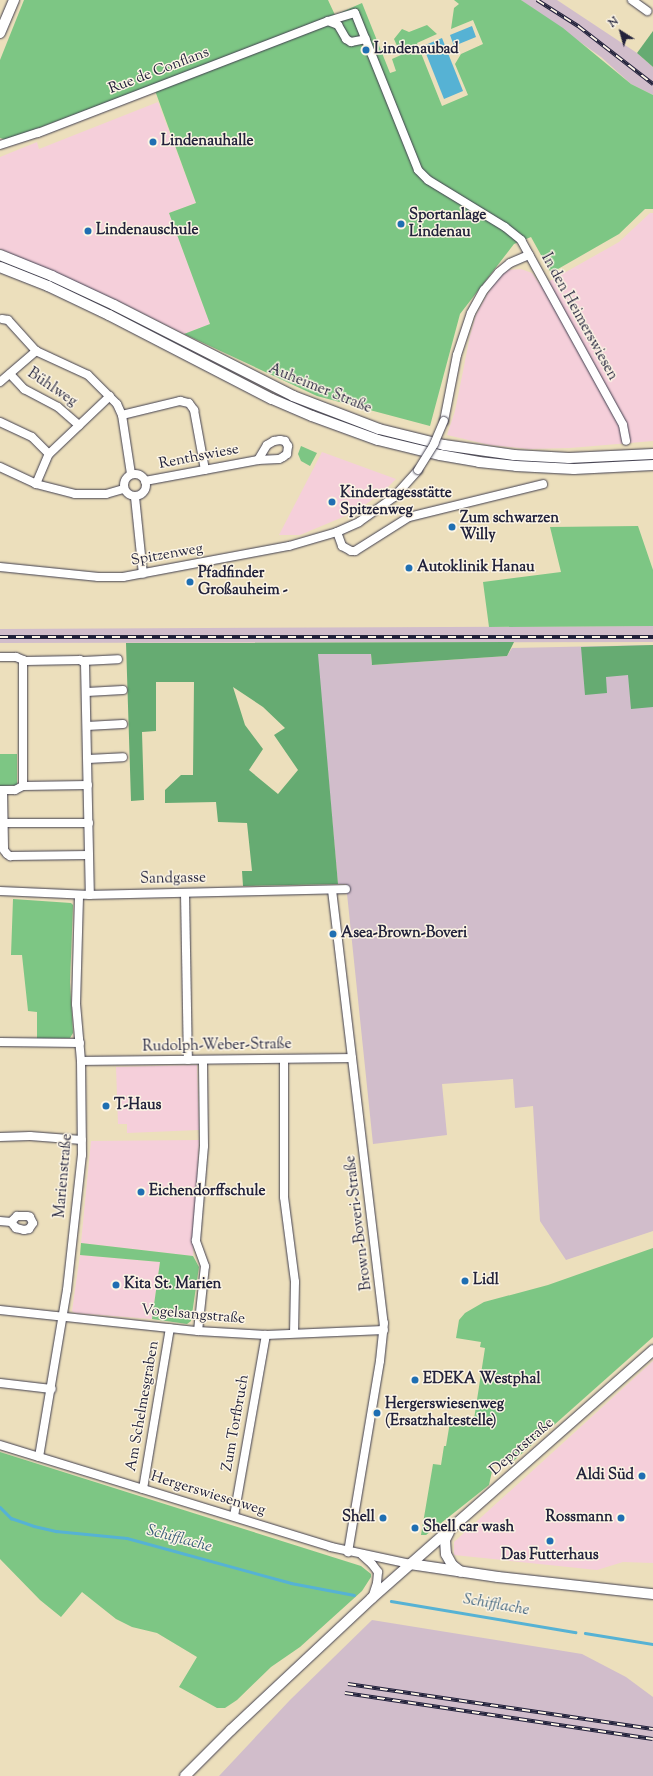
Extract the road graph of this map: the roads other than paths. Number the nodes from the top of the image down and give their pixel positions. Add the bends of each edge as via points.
1 (14, 0) edge
2 (632, 0) edge
3 (647, 11) dead end
4 (328, 22) junction
5 (0, 34) edge
6 (366, 39) junction
7 (0, 145) edge
8 (0, 254) edge
9 (529, 255) junction
10 (0, 267) edge
11 (2, 319) dead end
12 (36, 351) junction
13 (10, 374) junction
14 (0, 382) edge
15 (110, 396) junction
16 (122, 415) junction
17 (0, 422) edge
18 (79, 425) junction
19 (626, 441) dead end
20 (49, 454) junction
21 (653, 454) edge
22 (258, 460) dead end
23 (653, 465) edge
24 (0, 467) edge
25 (205, 470) junction
26 (418, 470) joint
27 (131, 474) junction
28 (146, 481) junction
29 (36, 484) junction
30 (542, 484) dead end
31 (124, 489) junction
32 (135, 497) junction
33 (337, 532) junction
34 (0, 567) edge
35 (143, 574) junction
36 (0, 657) edge
37 (118, 659) dead end
38 (23, 660) junction
39 (83, 661) junction
40 (122, 690) dead end
41 (87, 692) junction
42 (123, 724) dead end
43 (87, 726) junction
44 (123, 757) dead end
45 (88, 759) junction
46 (88, 785) junction
47 (23, 786) junction
48 (2, 790) edge
49 (4, 823) junction
50 (89, 823) junction
51 (89, 855) junction
52 (346, 889) dead end
53 (332, 890) junction
54 (0, 891) edge
55 (185, 893) junction
56 (79, 895) junction
57 (90, 895) junction
58 (0, 1042) edge
59 (80, 1042) junction
60 (352, 1058) junction
61 (284, 1059) junction
62 (188, 1060) junction
63 (203, 1060) junction
64 (81, 1061) junction
65 (0, 1136) edge
66 (82, 1140) junction
67 (0, 1221) edge
68 (11, 1222) dead end
69 (0, 1310) edge
70 (63, 1316) junction
71 (170, 1328) junction
72 (384, 1330) junction
73 (198, 1331) junction
74 (294, 1333) junction
75 (266, 1335) junction
76 (653, 1350) edge
77 (0, 1383) edge
78 (52, 1389) junction
79 (0, 1445) edge
80 (39, 1457) junction
81 (143, 1489) junction
82 (234, 1516) junction
83 (452, 1528) junction
84 (348, 1552) junction
85 (359, 1554) junction
86 (410, 1564) junction
87 (461, 1572) junction
88 (653, 1594) edge
89 (372, 1598) junction
90 (185, 1776) edge

1 - 5 main road
2 - 3 street
4 - 6 street via 338,25 351,42
4 - 6 street, Rue de Conflans via 355,13
4 - 7 street, Rue de Conflans via 38,133
6 - 9 street, Rue de Conflans via 418,170 428,180 513,233 521,240
8 - 21 main road, Auheimer Straße via 114,305 293,396 380,429 444,445 506,454 569,458
9 - 19 street, In den Heimerswiesen via 623,425
9 - 26 street, In den Heimerswiesen, bridge via 510,263 498,272 471,313 457,355 444,421
10 - 23 main road, Auheimer Straße via 109,314 272,398 378,440 440,455 516,466 574,469
11 - 12 street via 8,320
12 - 13 street
12 - 15 street via 88,375
13 - 14 street
13 - 18 street, Bühlweg via 24,389 58,407
15 - 16 street
15 - 18 street
16 - 25 street via 180,401 189,403 194,410
16 - 27 street
17 - 20 street via 32,436
18 - 20 street
20 - 29 street
22 - 25 street, Renthswiese
24 - 29 street
25 - 28 street, Renthswiese
26 - 33 street, Spitzenweg via 383,506 359,522
27 - 28 street, Renthswiese via 141,476
27 - 31 street via 125,479
28 - 32 street, Renthswiese via 145,491
29 - 31 street via 55,490 90,495
30 - 33 street via 409,518 355,551 342,546
31 - 32 street
32 - 35 street
33 - 35 street, Spitzenweg via 289,546
34 - 35 street, Spitzenweg via 98,577
36 - 38 street via 16,657
37 - 39 street
38 - 39 street
38 - 47 street
39 - 41 street via 86,666
40 - 41 street
41 - 43 street
42 - 43 street
43 - 45 street
44 - 45 street
45 - 46 street
46 - 47 street
46 - 50 street
47 - 48 street via 15,790
48 - 49 street
49 - 50 street
49 - 51 street via 4,850 10,856
50 - 51 street
51 - 57 street
52 - 53 street, Sandgasse
53 - 55 street, Sandgasse
53 - 60 street, Brown-Boveri-Straße
54 - 56 street, Sandgasse
55 - 57 street, Sandgasse
55 - 62 street
56 - 57 street, Sandgasse
56 - 59 street, Marienstraße via 76,1004
58 - 59 street
59 - 64 street, Marienstraße
60 - 61 street, Rudolph-Weber-Straße
60 - 72 street, Brown-Boveri-Straße via 380,1278
61 - 63 street, Rudolph-Weber-Straße
61 - 74 street via 284,1197 295,1282
62 - 63 street, Rudolph-Weber-Straße
62 - 64 street, Rudolph-Weber-Straße
63 - 73 street via 204,1146 196,1241 205,1266
64 - 66 street, Marienstraße
65 - 66 street
66 - 70 street, Marienstraße
67 - 68 street
69 - 70 street, Vogelsangstraße
70 - 71 street, Vogelsangstraße
70 - 78 street, Marienstraße
71 - 73 street, Vogelsangstraße
71 - 81 street, Am Schelmesgraben
72 - 74 street, Vogelsangstraße
72 - 84 street, Brown-Boveri-Straße
73 - 75 street, Vogelsangstraße
74 - 75 street, Vogelsangstraße
75 - 82 street, Zum Torfbruch
76 - 83 main road, Depotstraße
77 - 78 street
78 - 80 street, Marienstraße
79 - 80 street, Hergerswiesenweg
80 - 81 street, Hergerswiesenweg
81 - 82 street, Hergerswiesenweg
82 - 84 street, Hergerswiesenweg
83 - 86 main road, Depotstraße
83 - 87 main road via 445,1540 446,1554 452,1565
84 - 85 street, Hergerswiesenweg
85 - 86 street, Hergerswiesenweg
85 - 89 street via 378,1572
86 - 87 main road
86 - 89 main road, Depotstraße
87 - 88 main road
89 - 90 main road, Depotstraße

